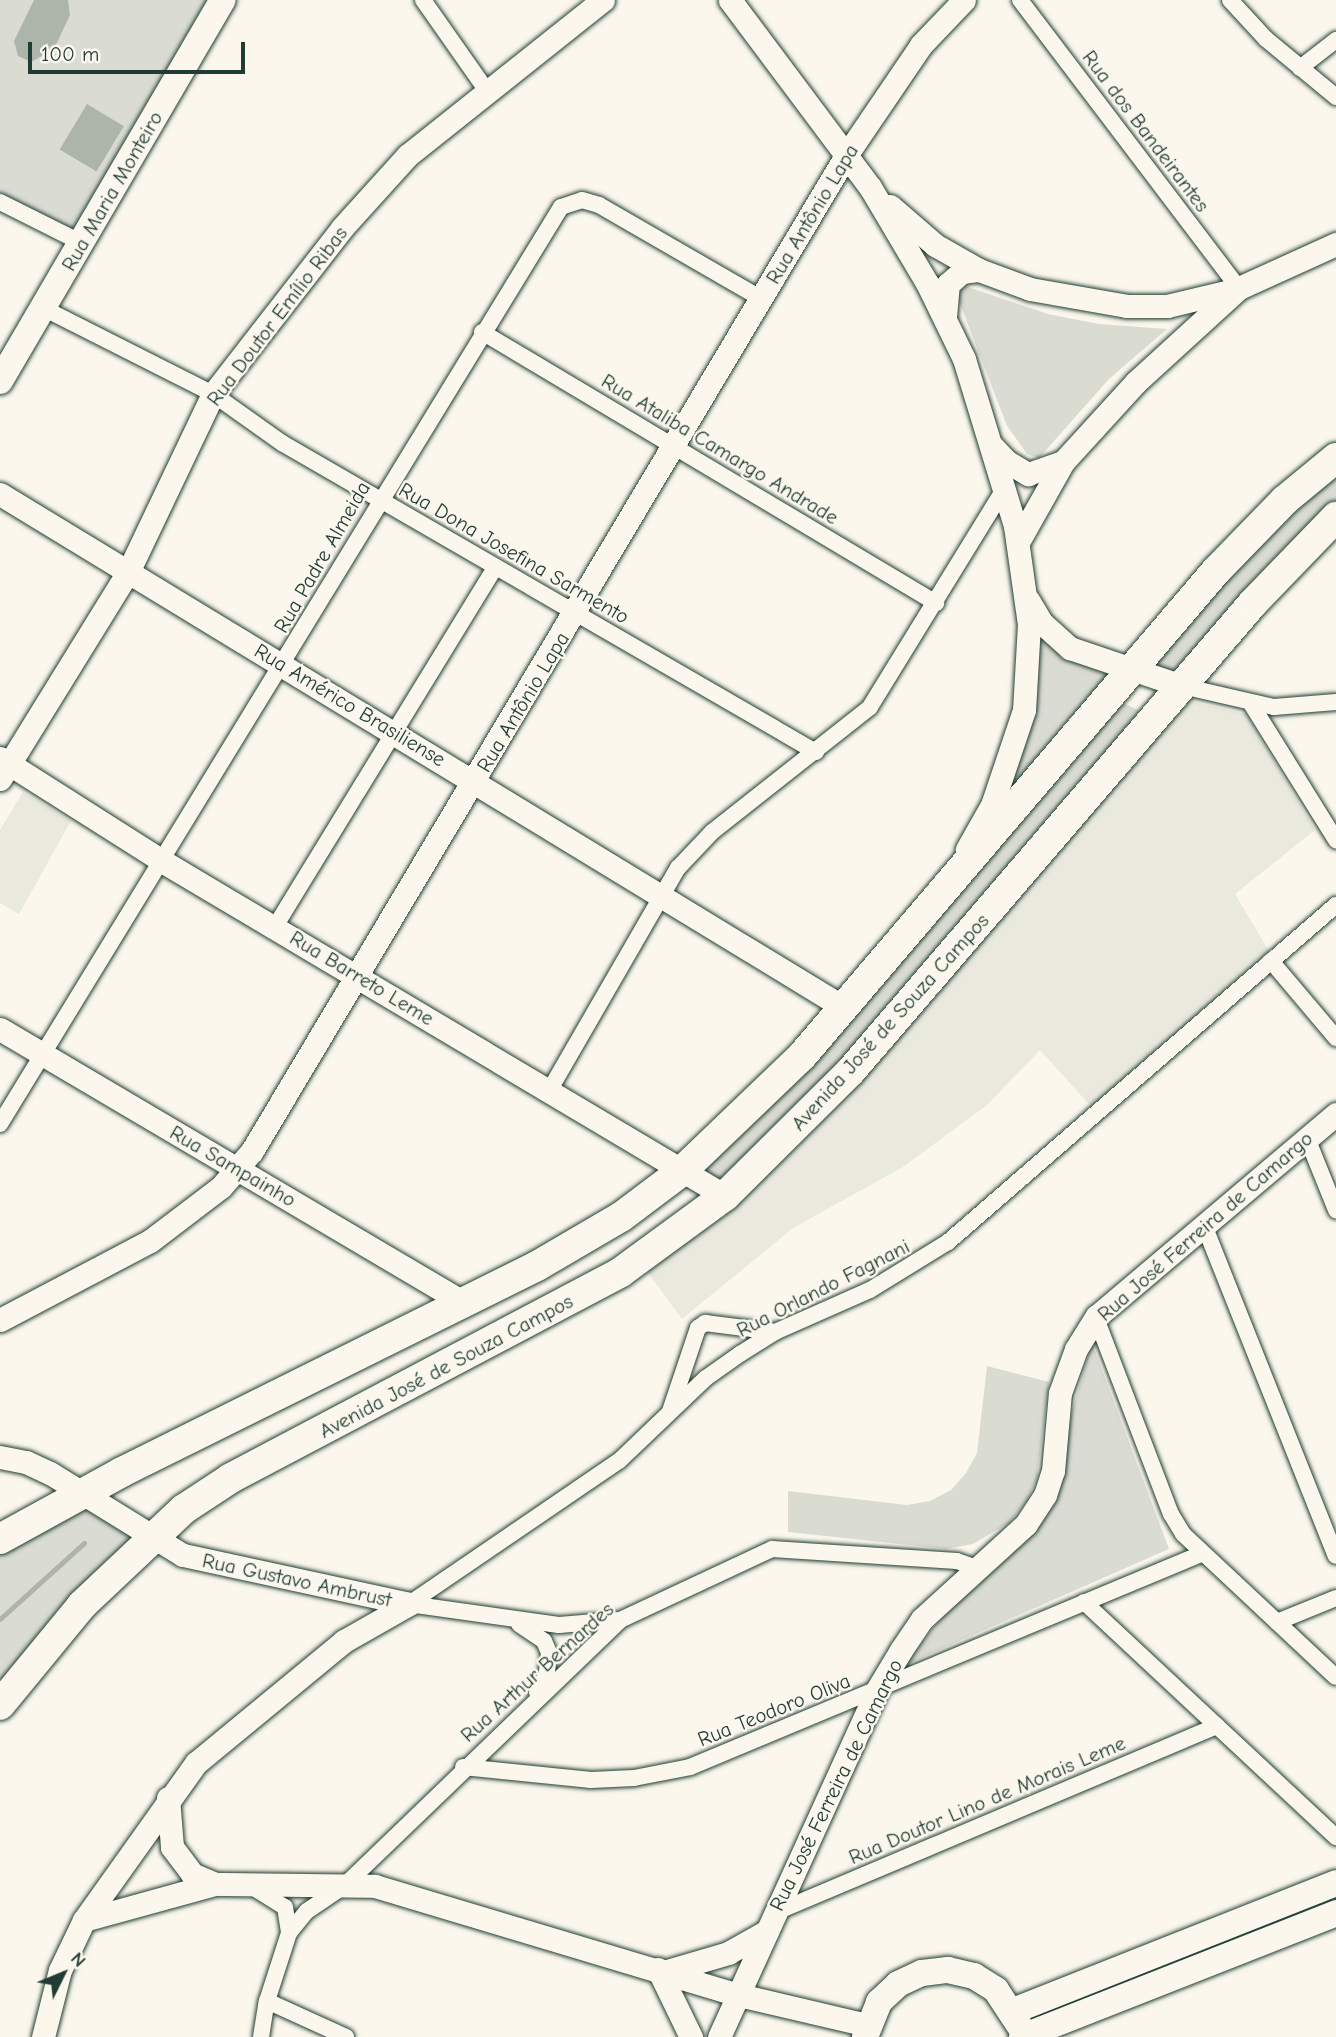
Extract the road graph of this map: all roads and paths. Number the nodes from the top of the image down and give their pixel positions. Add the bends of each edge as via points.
1 (223, 0) edge
2 (423, 0) edge
3 (603, 0) edge
4 (730, 0) edge
5 (964, 0) edge
6 (1020, 0) edge
7 (1230, 0) edge
8 (1336, 40) edge
9 (1300, 68) junction
10 (487, 91) junction
11 (1336, 97) edge
12 (845, 157) junction
13 (870, 187) junction
14 (0, 202) edge
15 (82, 243) junction
16 (1336, 244) edge
17 (979, 270) junction
18 (1239, 288) junction
19 (762, 299) junction
20 (1167, 306) junction
21 (45, 309) junction
22 (945, 317) junction
23 (482, 332) junction
24 (1189, 333) junction
25 (0, 381) edge
26 (213, 394) junction
27 (991, 444) junction
28 (676, 448) junction
29 (1336, 458) edge
30 (1063, 462) junction
31 (1004, 489) junction
32 (0, 494) edge
33 (380, 499) junction
34 (1336, 517) edge
35 (980, 529) junction
36 (1017, 534) junction
37 (495, 568) junction
38 (128, 570) junction
39 (1026, 597) junction
40 (936, 603) junction
41 (576, 614) junction
42 (283, 664) junction
43 (1131, 669) junction
44 (1182, 686) junction
45 (1250, 702) junction
46 (1336, 702) edge
47 (393, 733) junction
48 (816, 752) junction
49 (3, 767) edge
50 (476, 782) junction
51 (1336, 840) edge
52 (162, 861) junction
53 (947, 886) junction
54 (659, 897) junction
55 (1336, 905) edge
56 (276, 926) junction
57 (1271, 961) junction
58 (360, 975) junction
59 (843, 1007) junction
60 (0, 1029) edge
61 (1336, 1038) edge
62 (43, 1054) junction
63 (550, 1091) junction
64 (1336, 1114) edge
65 (0, 1124) edge
66 (1307, 1138) junction
67 (238, 1170) junction
68 (682, 1171) junction
69 (725, 1196) junction
70 (1336, 1210) edge
71 (1204, 1225) junction
72 (466, 1304) junction
73 (1096, 1318) junction
74 (0, 1320) edge
75 (775, 1332) junction
76 (383, 1399) junction
77 (667, 1416) junction
78 (0, 1457) edge
79 (83, 1492) junction
80 (149, 1538) junction
81 (0, 1539) edge
82 (1201, 1553) junction
83 (1336, 1556) edge
84 (976, 1568) junction
85 (1336, 1598) edge
86 (1084, 1602) junction
87 (409, 1604) junction
88 (511, 1620) junction
89 (620, 1620) junction
90 (1277, 1622) junction
91 (1336, 1677) edge
92 (877, 1690) junction
93 (0, 1705) edge
94 (530, 1706) junction
95 (1217, 1726) junction
96 (463, 1767) junction
97 (169, 1798) junction
98 (1336, 1837) edge
99 (1336, 1883) edge
100 (215, 1884) junction
101 (245, 1884) junction
102 (344, 1886) junction
103 (1336, 1913) edge
104 (84, 1920) junction
105 (770, 1922) junction
106 (289, 1933) junction
107 (661, 1970) junction
108 (739, 1995) junction
109 (267, 2001) junction
110 (1013, 2011) junction
111 (866, 2031) edge
112 (43, 2037) edge
113 (261, 2037) edge
114 (346, 2037) edge
115 (691, 2037) edge
116 (719, 2037) edge
117 (1022, 2037) edge

1 - 15 main road, Rua Maria Monteiro
2 - 10 street
3 - 10 street, Rua Doutor Emílio Ribas
4 - 12 street
5 - 12 street, Rua Antônio Lapa via 921,45
6 - 18 street, Rua dos Bandeirantes
7 - 9 street
8 - 9 street
9 - 11 street
10 - 26 street, Rua Doutor Emílio Ribas via 408,155 358,210
12 - 13 street
12 - 19 street, Rua Antônio Lapa
13 - 17 street via 935,245
13 - 22 street
14 - 15 street
15 - 21 main road, Rua Maria Monteiro
16 - 18 street
17 - 20 street via 1078,301
17 - 22 street via 962,272 948,284
18 - 20 street
18 - 24 street
19 - 23 street, Rua Padre Almeida via 599,205 582,200 561,207 551,218
19 - 28 street, Rua Antônio Lapa
20 - 24 street via 1186,320
21 - 25 main road, Rua Maria Monteiro
21 - 26 street, Rua Dona Josefina Sarmento
22 - 27 street
23 - 28 street, Rua Ataliba Camargo Andrade
23 - 33 street, Rua Padre Almeida
24 - 30 street via 1116,401
26 - 33 street, Rua Dona Josefina Sarmento via 282,443
26 - 38 street, Rua Doutor Emílio Ribas
27 - 30 street via 1006,461 1028,474
27 - 31 street
28 - 40 street, Rua Ataliba Camargo Andrade
28 - 41 street, Rua Antônio Lapa
29 - 43 highway, Avenida José de Souza Campos via 1285,500 1216,570
30 - 36 street
31 - 35 street
31 - 36 street
32 - 38 street, Rua Américo Brasiliense
33 - 37 street, Rua Dona Josefina Sarmento
33 - 42 street, Rua Padre Almeida
34 - 44 highway, Avenida José de Souza Campos
35 - 36 street
35 - 40 street
36 - 39 street
37 - 41 street, Rua Dona Josefina Sarmento
37 - 47 street
38 - 42 street, Rua Américo Brasiliense
38 - 49 street, Rua Doutor Emílio Ribas
39 - 43 street via 1042,623 1070,648
39 - 53 street via 1029,668 1014,750 992,805
40 - 48 street via 870,707
41 - 48 street, Rua Dona Josefina Sarmento
41 - 50 street, Rua Antônio Lapa
42 - 47 street, Rua Américo Brasiliense
42 - 52 street, Rua Padre Almeida
43 - 44 street
43 - 53 highway, Avenida José de Souza Campos
44 - 45 street
44 - 69 highway, Avenida José de Souza Campos via 850,1072
45 - 46 street via 1274,707
45 - 51 street
47 - 50 street, Rua Américo Brasiliense
47 - 56 street
48 - 54 street via 712,832
49 - 52 street, Rua Barreto Leme
50 - 54 street, Rua Américo Brasiliense
50 - 58 street, Rua Antônio Lapa
52 - 56 street, Rua Barreto Leme
52 - 62 street, Rua Padre Almeida
53 - 59 highway, Avenida José de Souza Campos
54 - 59 street, Rua Américo Brasiliense
54 - 63 street
55 - 57 street, Rua Orlando Fagnani
56 - 58 street, Rua Barreto Leme
57 - 61 street
57 - 75 street, Rua Orlando Fagnani via 948,1242 870,1290
58 - 63 street, Rua Barreto Leme
58 - 67 street, Rua Antônio Lapa
59 - 68 highway, Avenida José de Souza Campos via 802,1056
60 - 62 street, Rua Sampainho
62 - 65 street, Rua Padre Almeida
62 - 67 street, Rua Sampainho
63 - 68 street, Rua Barreto Leme
64 - 66 street, Rua José Ferreira de Camargo
66 - 70 street
66 - 71 street, Rua José Ferreira de Camargo
67 - 72 street, Rua Sampainho
67 - 74 street, Rua Antônio Lapa via 150,1241
68 - 69 street, Rua Barreto Leme
68 - 72 highway, Avenida José de Souza Campos via 610,1223
69 - 76 highway, Avenida José de Souza Campos via 621,1272
71 - 73 street, Rua José Ferreira de Camargo
71 - 83 street
72 - 76 highway via 483,1321 479,1334
72 - 79 highway, Avenida José de Souza Campos
73 - 82 street via 1171,1514
73 - 84 street, Rua José Ferreira de Camargo via 1076,1349 1060,1393 1053,1471 1045,1495 1026,1524
75 - 77 street, Rua Orlando Fagnani via 706,1378
75 - 77 street via 705,1323 698,1328
76 - 80 highway, Avenida José de Souza Campos via 231,1478
77 - 87 street, Rua Orlando Fagnani via 619,1461
78 - 79 street, Rua Gustavo Ambrust via 26,1462
79 - 80 street, Rua Gustavo Ambrust
79 - 81 highway, Avenida José de Souza Campos
80 - 87 street, Rua Gustavo Ambrust via 183,1555
80 - 93 highway, Avenida José de Souza Campos via 82,1605
82 - 86 street, Rua Teodoro Oliva
82 - 90 street
84 - 89 street, Rua Arthur Bernardes via 957,1561 772,1549
84 - 92 street, Rua José Ferreira de Camargo via 922,1619
85 - 90 street
86 - 92 street, Rua Teodoro Oliva
86 - 95 street
87 - 88 street, Rua Gustavo Ambrust
87 - 97 street via 344,1641 267,1701 196,1763
88 - 89 street, Rua Gustavo Ambrust via 559,1625
88 - 94 street via 534,1631 549,1653 545,1681
89 - 94 street, Rua Arthur Bernardes
90 - 91 street
92 - 96 street, Rua Teodoro Oliva via 730,1753 634,1778 591,1780
92 - 105 street, Rua José Ferreira de Camargo
94 - 96 street, Rua Arthur Bernardes
95 - 98 street
95 - 105 street, Rua Doutor Lino de Morais Leme
96 - 102 street, Rua Arthur Bernardes
97 - 100 street via 172,1847 192,1874
97 - 104 street
99 - 110 main road
100 - 101 street
100 - 104 street
101 - 102 street
101 - 106 street via 285,1907
102 - 106 street, Rua Arthur Bernardes via 307,1911
102 - 107 street via 375,1886 424,1897
103 - 117 main road
104 - 112 street via 60,1970
105 - 107 street via 728,1953
105 - 108 street, Rua José Ferreira de Camargo
106 - 109 street, Rua Arthur Bernardes
107 - 108 street
107 - 115 street
108 - 111 street
108 - 116 street, Rua José Ferreira de Camargo
109 - 113 street, Rua Arthur Bernardes
109 - 114 street
110 - 111 main road via 996,1990 974,1976 948,1970 922,1973 888,1993
110 - 117 main road

